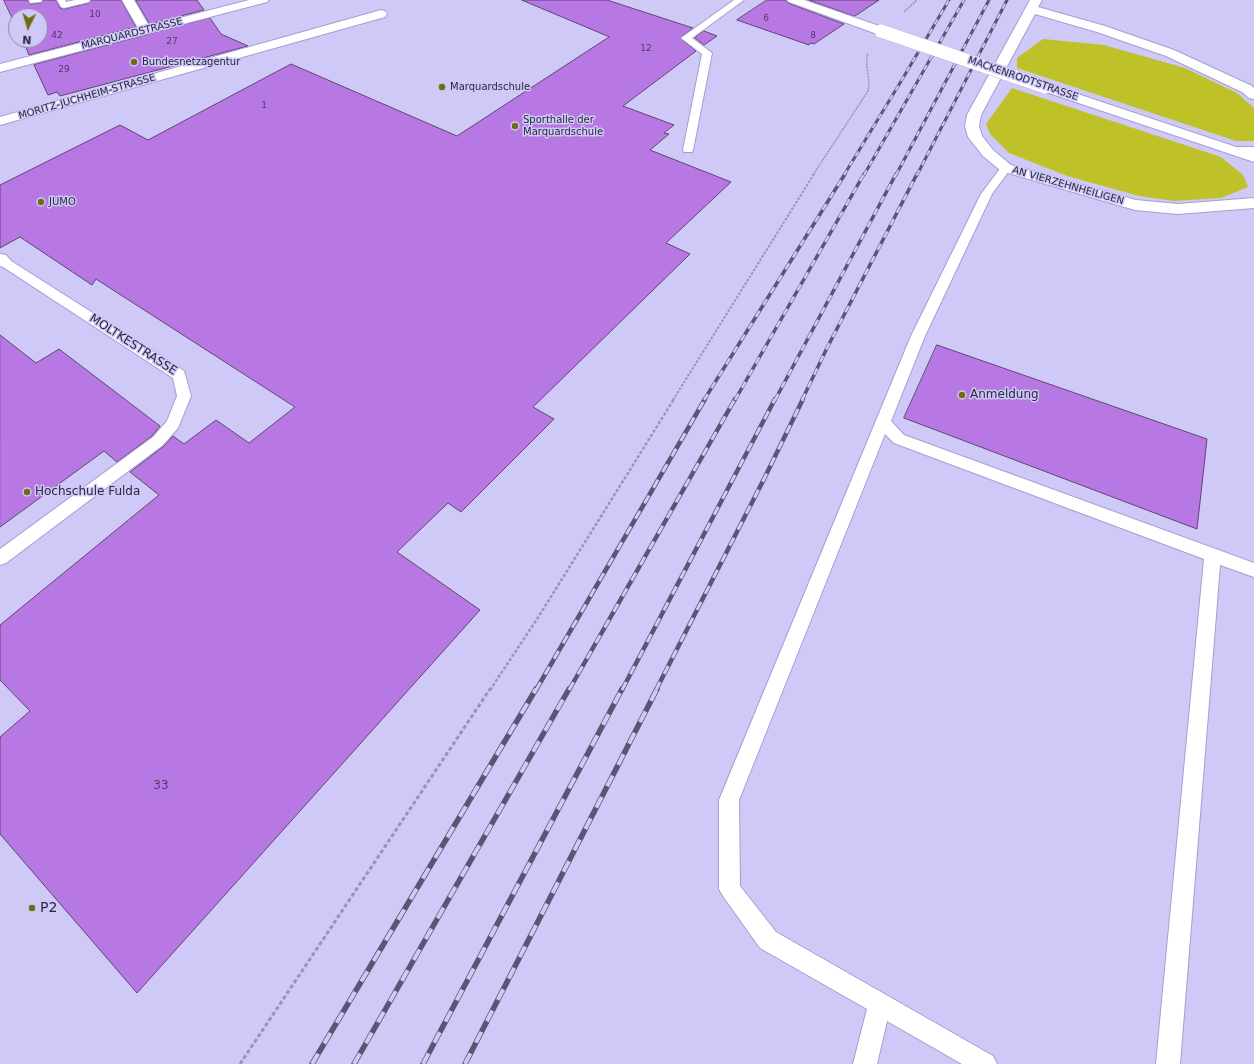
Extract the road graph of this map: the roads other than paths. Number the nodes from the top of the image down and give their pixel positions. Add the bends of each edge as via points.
1 (61, 0) edge
2 (86, 0) edge
3 (128, 0) edge
4 (263, 0) edge
5 (740, 0) edge
6 (793, 0) edge
7 (1033, 5) edge
8 (381, 14) dead end
9 (1024, 23) junction
10 (1039, 26) dead end
11 (146, 31) junction
12 (1077, 35) dead end
13 (0, 68) edge
14 (1214, 73) junction
15 (1254, 95) edge
16 (0, 121) edge
17 (688, 150) dead end
18 (1250, 155) edge
19 (1006, 168) junction
20 (1254, 203) edge
21 (2, 261) edge
22 (884, 424) junction
23 (1213, 555) junction
24 (0, 558) edge
25 (1254, 570) edge
26 (880, 1004) junction
27 (865, 1064) edge
28 (985, 1064) edge
29 (1168, 1064) edge

1 - 2 lane via 64,5
3 - 11 street
4 - 11 street, MARQUARDSTRASSE
5 - 17 lane via 686,38 708,53
6 - 18 street, MACKENRODTSTRASSE, bridge
7 - 9 street, AN VIERZEHNHEILIGEN
7 - 14 street, AN VIERZEHNHEILIGEN via 1170,53
8 - 16 street, MORITZ-JUCHHEIM-STRASSE
9 - 10 street
9 - 19 street, AN VIERZEHNHEILIGEN via 974,115 972,126 975,137 988,153
11 - 13 street, MARQUARDSTRASSE
12 - 14 street, AN VIERZEHNHEILIGEN
14 - 15 street, AN VIERZEHNHEILIGEN
19 - 20 street, AN VIERZEHNHEILIGEN via 1135,205 1178,209
19 - 22 lane via 987,194 925,322 887,410
21 - 24 lane, MOLTKESTRASSE via 179,375 184,396 173,424 158,441
22 - 23 lane via 899,439
22 - 26 lane via 729,800 730,889 768,940
23 - 25 lane
23 - 29 lane
26 - 27 lane
26 - 28 lane

